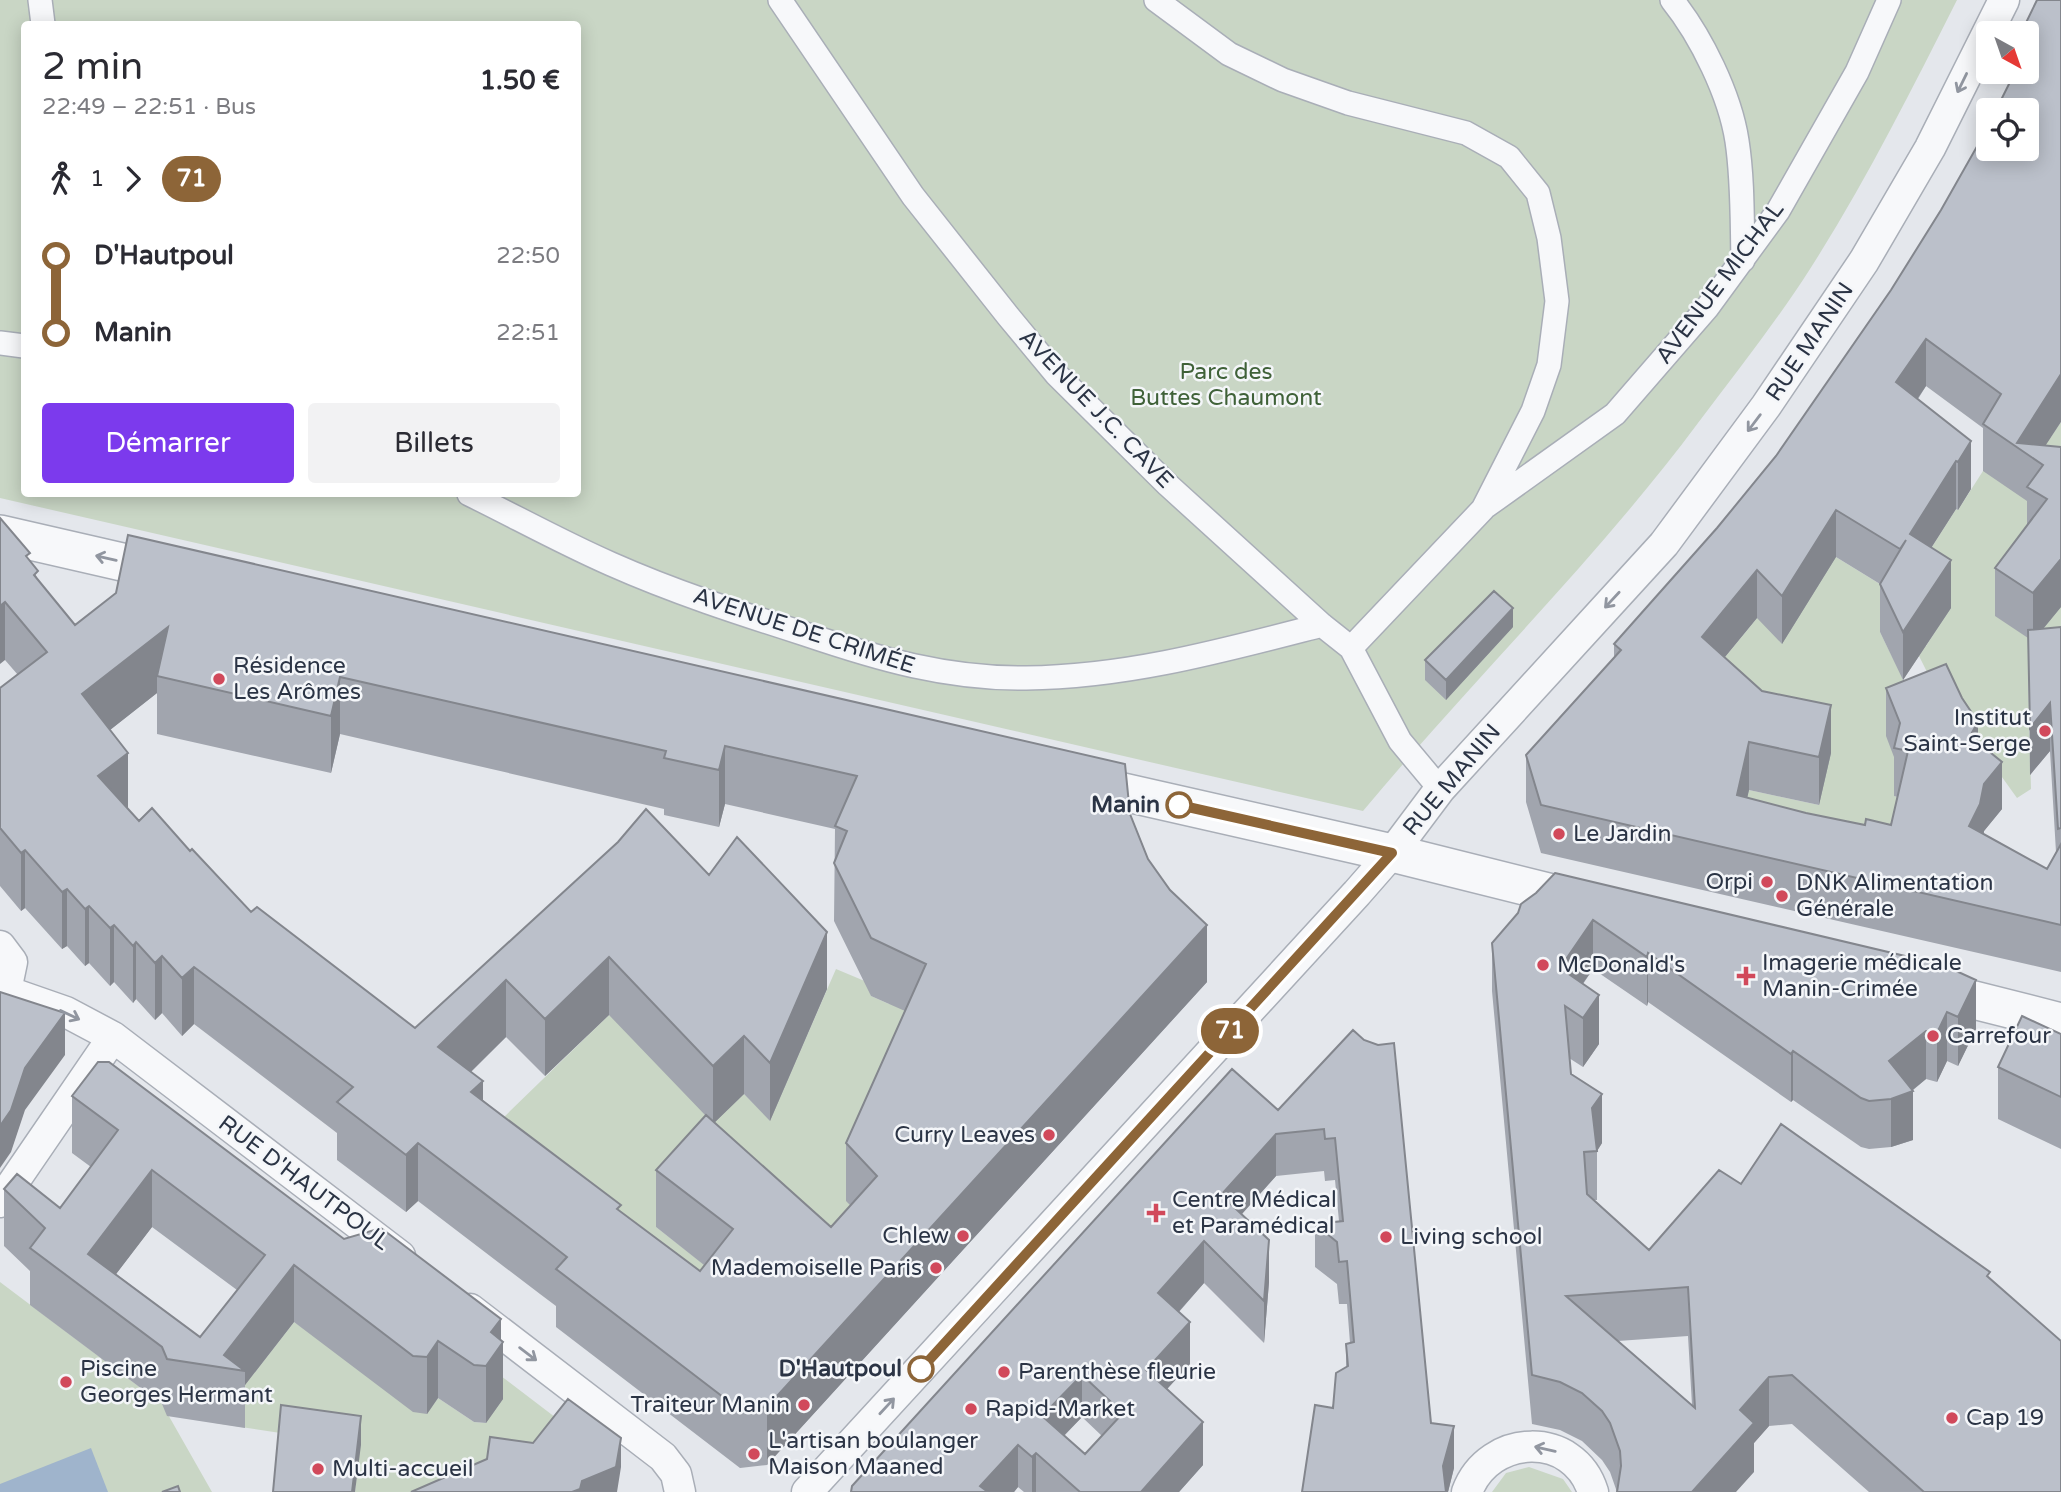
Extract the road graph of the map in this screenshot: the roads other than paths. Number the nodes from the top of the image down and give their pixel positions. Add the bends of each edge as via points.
1 (40, 0) edge
2 (780, 0) edge
3 (1156, 0) edge
4 (1672, 0) edge
5 (1889, 0) edge
6 (2004, 0) edge
7 (43, 21) edge
8 (1743, 260) junction
9 (0, 343) edge
10 (21, 346) edge
11 (475, 497) edge
12 (1483, 509) junction
13 (0, 534) edge
14 (204, 581) edge
15 (1322, 625) junction
16 (1351, 649) junction
17 (1041, 774) edge
18 (1440, 789) junction
19 (1392, 853) junction
20 (1614, 908) edge
21 (0, 946) edge
22 (1898, 981) edge
23 (3, 990) edge
24 (2061, 1022) edge
25 (113, 1037) junction
26 (0, 1202) edge
27 (680, 1492) edge
28 (807, 1492) edge
29 (1467, 1492) edge
30 (1593, 1492) edge

1 - 7 street
2 - 15 street, AVENUE J.C. CAVE via 913,197 1056,374 1168,485
3 - 12 street via 1229,54 1283,80 1348,103 1466,134 1509,157 1538,193 1557,301 1549,365 1533,411
4 - 8 street via 1710,60 1737,139
5 - 8 street, AVENUE MICHAL via 1851,84 1778,211
6 -> 18 street, RUE MANIN via 1930,148 1864,261 1766,406 1664,544
8 - 12 street, AVENUE MICHAL via 1615,414
9 - 10 street
11 - 15 street, AVENUE DE CRIMÉE via 610,564 731,611 924,670 1027,678 1145,668
12 - 16 street
14 -> 13 street
15 - 16 street, AVENUE J.C. CAVE
16 - 18 street, AVENUE J.C. CAVE via 1399,741
17 - 19 street
18 - 19 street, RUE MANIN
19 - 20 street
28 -> 19 street, RUE MANIN
21 - 23 street, RUE D'HAUTPOUL via 12,962
22 - 24 street
23 -> 25 street, RUE D'HAUTPOUL via 66,1012
25 - 26 street
25 -> 27 street, RUE D'HAUTPOUL via 663,1457 676,1474
30 -> 29 street via 1579,1466 1562,1453 1532,1446 1492,1458

